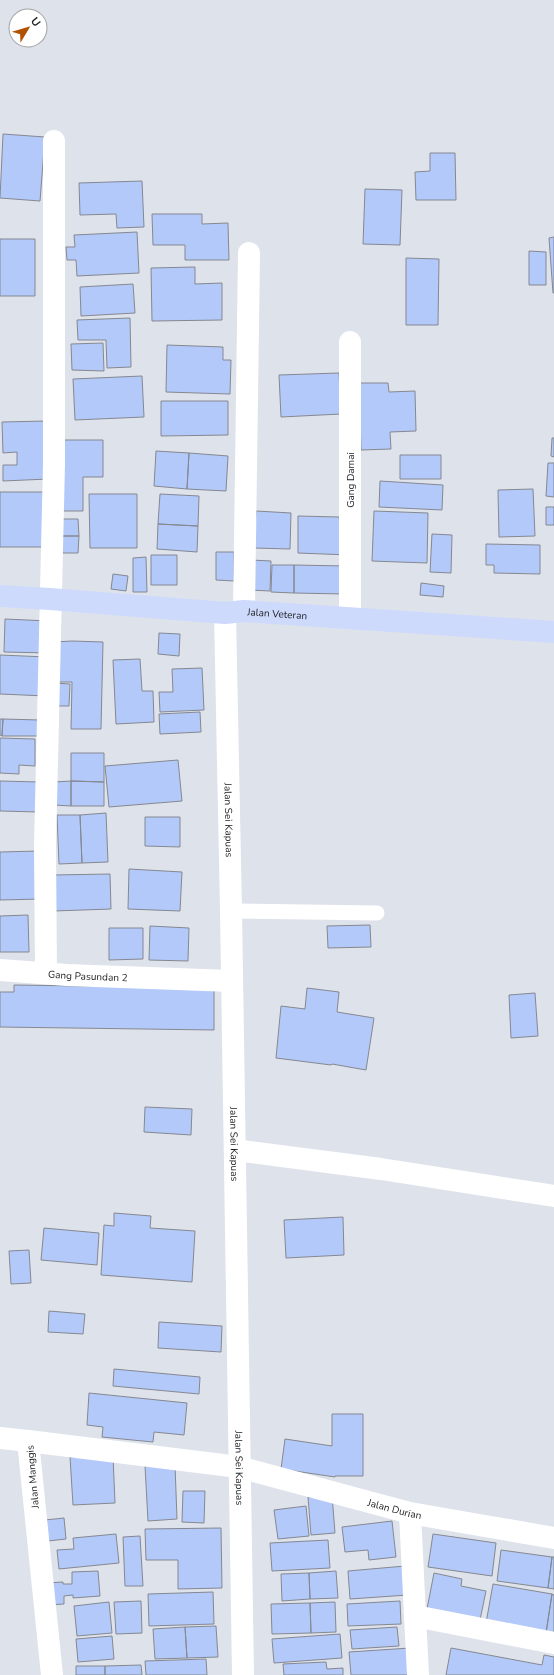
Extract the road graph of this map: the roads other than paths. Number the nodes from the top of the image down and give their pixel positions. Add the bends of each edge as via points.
1 (54, 141) dead end
2 (249, 253) dead end
3 (350, 342) dead end
4 (0, 596) edge
5 (50, 598) junction
6 (234, 612) junction
7 (350, 618) junction
8 (554, 632) edge
9 (231, 911) junction
10 (377, 913) dead end
11 (0, 970) edge
12 (46, 973) junction
13 (232, 981) junction
14 (235, 1150) junction
15 (554, 1196) edge
16 (0, 1438) edge
17 (28, 1441) junction
18 (239, 1467) junction
19 (410, 1513) junction
20 (554, 1538) edge
21 (415, 1616) junction
22 (554, 1643) edge
23 (52, 1675) edge
24 (243, 1675) edge
25 (418, 1675) edge

1 - 5 street, Gang Pasundan 2 via 54,464
2 - 6 street, Jalan Sei Kapuas
3 - 7 street, Gang Damai
4 - 5 street, Jalan Veteran
5 - 6 street, Jalan Veteran
5 - 12 street, Gang Pasundan 2 via 45,846
6 - 7 street, Jalan Veteran
6 - 9 street, Jalan Sei Kapuas
7 - 8 street, Jalan Veteran
9 - 10 lane
9 - 13 street, Jalan Sei Kapuas
11 - 12 street
12 - 13 street, Gang Pasundan 2
13 - 14 street, Jalan Sei Kapuas
14 - 15 street via 381,1169
14 - 18 street, Jalan Sei Kapuas
16 - 17 street
17 - 18 street, Jalan Manggis
17 - 23 street, Jalan Manggis
18 - 19 street, Jalan Durian
18 - 24 street, Jalan Sei Kapuas
19 - 20 street, Jalan Durian
19 - 21 street
21 - 22 street
21 - 25 street

